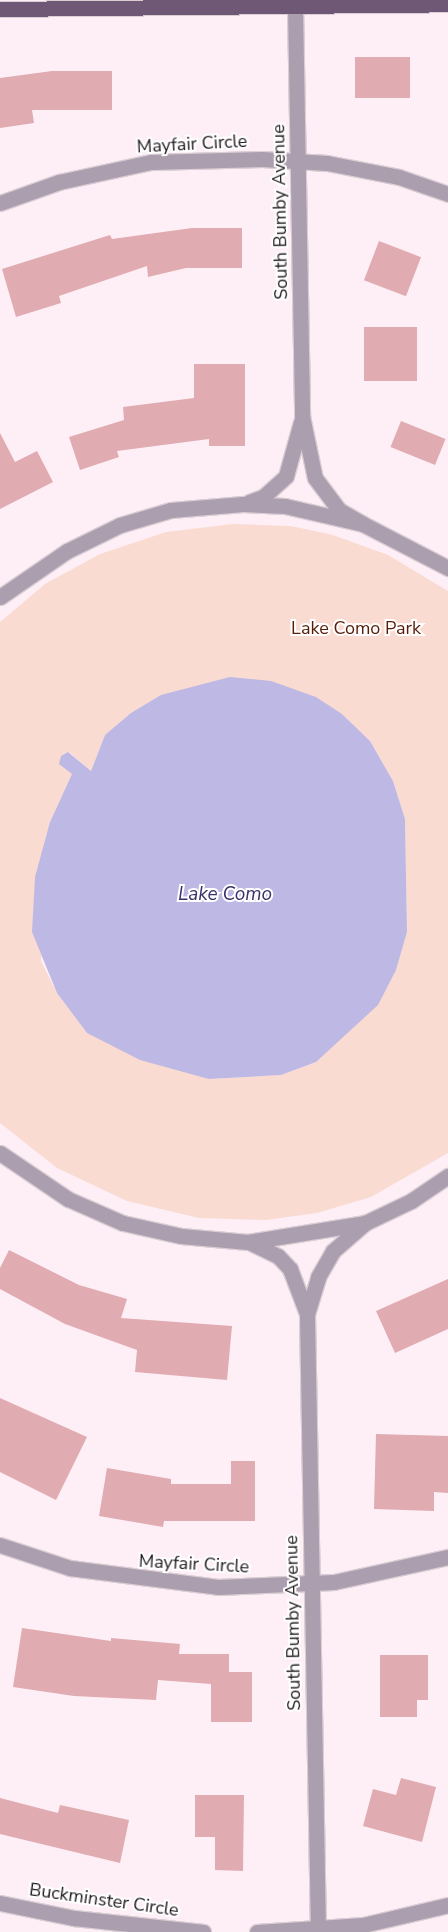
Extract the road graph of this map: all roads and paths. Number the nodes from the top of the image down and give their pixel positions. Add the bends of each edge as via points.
1 (295, 2) edge
2 (448, 4) edge
3 (0, 9) edge
4 (297, 159) junction
5 (448, 194) edge
6 (0, 203) edge
7 (302, 416) junction
8 (243, 504) junction
9 (363, 524) junction
10 (448, 568) edge
11 (0, 597) edge
12 (0, 1153) edge
13 (448, 1176) edge
14 (364, 1222) junction
15 (248, 1242) junction
16 (307, 1314) junction
17 (0, 1545) edge
18 (448, 1556) edge
19 (311, 1584) junction
20 (0, 1903) edge
21 (448, 1905) edge
22 (318, 1931) edge
23 (204, 1932) edge
24 (257, 1932) edge

1 - 2 main road
1 - 3 main road
1 - 4 street, South Bumby Avenue
4 - 5 street, Mayfair Circle via 399,177
4 - 6 street, Mayfair Circle via 152,162 59,182
4 - 7 street, South Bumby Avenue
7 - 8 street, South Bumby Avenue via 286,476 263,497
7 - 9 street, South Bumby Avenue via 315,478 339,510
8 - 9 street via 285,506
8 - 11 street via 171,510 120,525 67,551
9 - 10 street
12 - 15 street via 68,1199 123,1223 181,1236
13 - 14 street via 411,1201
14 - 15 street
14 - 16 street, South Bumby Avenue via 334,1251 318,1277
15 - 16 street, South Bumby Avenue via 278,1256 290,1269
16 - 19 street, South Bumby Avenue
17 - 19 street, Mayfair Circle via 70,1568 129,1579 218,1588
18 - 19 street, Mayfair Circle via 391,1572
19 - 22 street, South Bumby Avenue
20 - 23 street, Buckminster Circle via 74,1918
21 - 22 street
22 - 24 street

